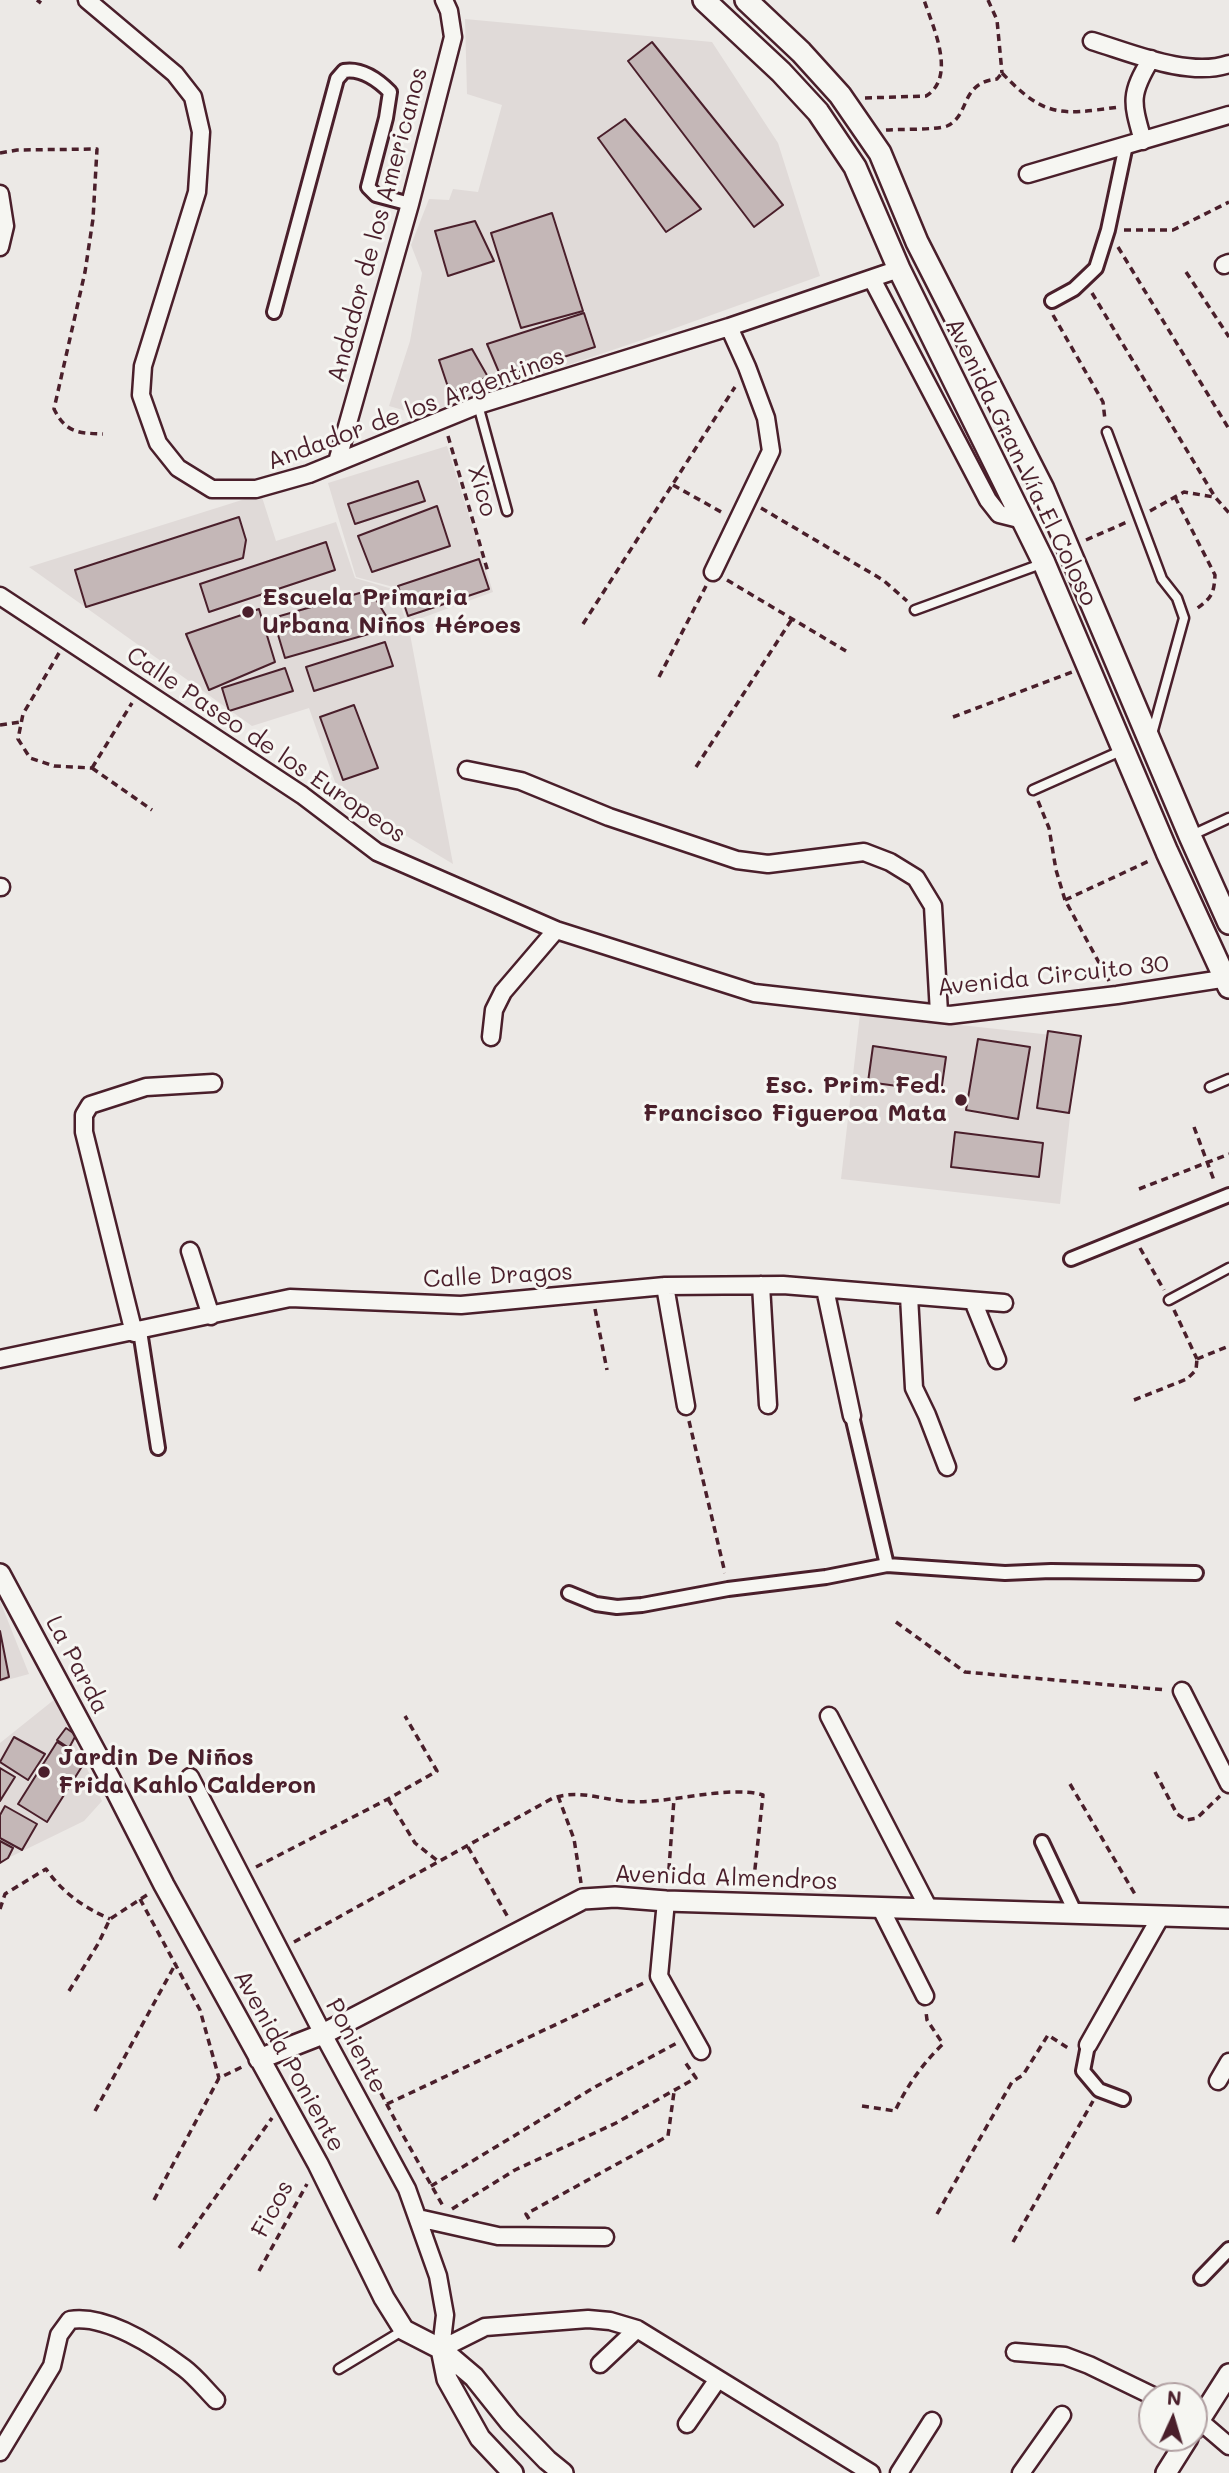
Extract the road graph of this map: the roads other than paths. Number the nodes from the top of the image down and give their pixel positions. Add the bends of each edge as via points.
1 (87, 0) edge
2 (444, 0) edge
3 (704, 0) edge
4 (746, 0) edge
5 (1092, 41) dead end
6 (1151, 59) junction
7 (1229, 64) edge
8 (1229, 116) edge
9 (1135, 143) junction
10 (1028, 174) dead end
11 (0, 194) edge
12 (410, 204) junction
13 (0, 247) edge
14 (898, 269) junction
15 (872, 279) junction
16 (1052, 301) road end
17 (274, 312) dead end
18 (729, 327) junction
19 (478, 405) junction
20 (1107, 432) road end
21 (337, 462) junction
22 (507, 511) dead end
23 (1023, 520) junction
24 (1044, 563) junction
25 (713, 572) road end
26 (0, 596) edge
27 (915, 610) road end
28 (1150, 739) junction
29 (1124, 750) junction
30 (467, 770) dead end
31 (1033, 790) road end
32 (1229, 818) edge
33 (1190, 836) junction
34 (1229, 923) edge
35 (556, 930) junction
36 (1228, 981) edge
37 (939, 1013) junction
38 (491, 1037) dead end
39 (1229, 1079) edge
40 (214, 1083) dead end
41 (1210, 1087) dead end
42 (1225, 1196) edge
43 (190, 1251) dead end
44 (1071, 1259) dead end
45 (1229, 1268) edge
46 (761, 1285) junction
47 (665, 1286) junction
48 (825, 1289) junction
49 (909, 1296) junction
50 (1169, 1300) dead end
51 (973, 1301) junction
52 (1003, 1303) dead end
53 (211, 1316) junction
54 (137, 1332) junction
55 (0, 1359) edge
56 (996, 1360) dead end
57 (768, 1405) dead end
58 (686, 1406) road end
59 (852, 1416) joint
60 (158, 1448) dead end
61 (947, 1467) dead end
62 (887, 1565) junction
63 (1196, 1573) dead end
64 (0, 1574) edge
65 (569, 1593) dead end
66 (1182, 1691) road end
67 (829, 1716) dead end
68 (190, 1777) dead end
69 (110, 1779) joint
70 (1225, 1790) edge
71 (1042, 1842) dead end
72 (666, 1901) junction
73 (880, 1907) junction
74 (929, 1909) junction
75 (1076, 1914) junction
76 (1154, 1916) junction
77 (1229, 1918) edge
78 (925, 1996) road end
79 (323, 2034) junction
80 (701, 2051) road end
81 (1086, 2052) joint
82 (259, 2059) junction
83 (1229, 2062) edge
84 (1218, 2081) dead end
85 (1123, 2099) dead end
86 (418, 2218) junction
87 (606, 2237) dead end
88 (1229, 2249) edge
89 (1201, 2278) dead end
90 (637, 2329) junction
91 (404, 2330) junction
92 (441, 2348) junction
93 (1015, 2352) dead end
94 (600, 2364) dead end
95 (339, 2369) dead end
96 (1229, 2374) edge
97 (718, 2379) junction
98 (1138, 2389) edge
99 (216, 2400) dead end
100 (1208, 2404) edge
101 (1062, 2415) dead end
102 (932, 2421) dead end
103 (687, 2424) dead end
104 (1208, 2430) edge
105 (1229, 2446) edge
106 (0, 2452) edge
107 (1179, 2452) edge
108 (513, 2473) edge
109 (564, 2473) edge
110 (872, 2473) edge
111 (899, 2473) edge
112 (1021, 2473) edge
113 (1166, 2473) edge

1 - 21 street, Andador de los Argentinos via 175,74 193,97 201,132 197,192 143,366 141,395 158,443 178,467 212,488 256,489
2 - 12 street, Andador de los Americanos via 453,37
3 - 14 main road, Avenida Gran Vía El Coloso via 818,112 855,167
4 - 28 main road, Avenida Gran Vía El Coloso via 840,95 880,153 917,242 1044,489
5 - 6 street
6 - 7 street via 1185,67
6 - 9 street via 1137,82
8 - 9 street
9 - 10 street
9 - 16 street via 1096,268 1074,289
11 - 13 street via 5,226
12 - 17 street via 376,195 368,187 390,92 379,80 344,71 337,79
12 - 21 street, Andador de los Americanos
14 - 15 street, Andador de los Argentinos
14 - 23 main road, Avenida Gran Vía El Coloso
15 - 18 street, Andador de los Argentinos
15 - 23 street via 988,500 999,514
18 - 19 street, Andador de los Argentinos
18 - 25 street via 766,418 771,450
19 - 21 street, Andador de los Argentinos
19 - 22 lane
20 - 28 lane via 1162,579 1177,598 1184,618
23 - 24 main road, Avenida Gran Vía El Coloso
24 - 27 lane
24 - 29 main road, Avenida Gran Vía El Coloso
26 - 35 street, Calle Paseo de los Europeos via 302,794 377,852
28 - 33 main road, Avenida Gran Vía El Coloso
29 - 31 lane
29 - 36 main road, Avenida Gran Vía El Coloso
30 - 37 street via 520,781 737,860 768,863 863,852 890,862 916,878 933,906
32 - 33 lane
33 - 34 main road, Avenida Gran Vía El Coloso
35 - 37 street, Avenida Circuito 30 via 754,993
35 - 38 street via 503,992 494,1010
36 - 37 street, Avenida Circuito 30
39 - 41 lane
40 - 54 street via 146,1087 90,1105 85,1115 85,1132
42 - 44 street
43 - 53 street
45 - 50 lane
46 - 47 street, Calle Dragos
46 - 48 street, Calle Dragos
46 - 57 street
47 - 53 street, Calle Dragos via 461,1305 290,1298
47 - 58 street
48 - 49 street, Calle Dragos
48 - 59 street
49 - 51 street, Calle Dragos
49 - 61 street via 914,1388
51 - 52 street, Calle Dragos
51 - 56 street
53 - 54 street, Calle Dragos
54 - 55 street, Calle Dragos
54 - 60 street
59 - 62 street
62 - 63 street via 1005,1573
62 - 65 street via 642,1605 596,1604
64 - 69 street, La Parda
66 - 70 street
67 - 74 street
68 - 79 street, Poniente
69 - 82 street, Avenida Poniente
71 - 75 street
72 - 73 street, Avenida Almendros
72 - 79 street, Avenida Almendros via 583,1899
72 - 80 street via 659,1976
73 - 74 street, Avenida Almendros
73 - 78 street
74 - 75 street, Avenida Almendros
75 - 76 street, Avenida Almendros
76 - 77 street, Avenida Almendros
76 - 81 street
79 - 82 street, Avenida Almendros
79 - 86 street, Poniente via 407,2189
81 - 85 street via 1083,2071 1099,2090
82 - 91 street, Avenida Poniente
83 - 84 street
86 - 87 street via 498,2236
86 - 92 street, Poniente via 443,2302
88 - 89 street
90 - 92 street via 589,2319 485,2327
90 - 94 street
90 - 97 street
91 - 92 street
91 - 95 lane
92 - 108 street via 447,2379 480,2438
92 - 109 street
93 - 98 street via 1065,2356
96 - 100 street
97 - 103 street
97 - 110 street
99 - 106 street via 187,2370 153,2347 90,2318 69,2320 59,2335 52,2366
101 - 112 street
102 - 111 street
104 - 105 street
107 - 113 street

